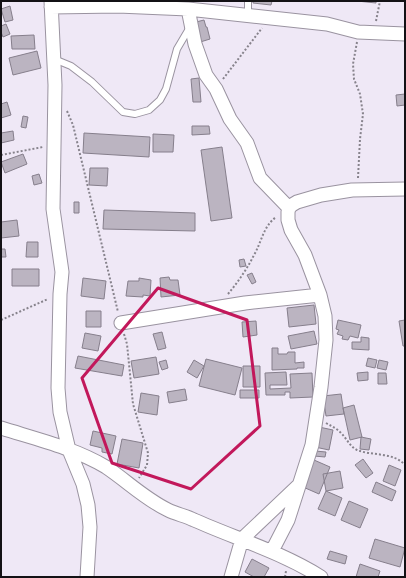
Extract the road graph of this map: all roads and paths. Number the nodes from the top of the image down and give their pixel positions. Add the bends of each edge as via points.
1 (248, 1) edge
2 (380, 1) edge
3 (51, 4) edge
4 (188, 9) junction
5 (248, 16) junction
6 (268, 18) junction
7 (376, 22) dead end
8 (191, 26) junction
9 (358, 32) junction
10 (405, 34) edge
11 (54, 59) junction
12 (216, 89) junction
13 (64, 105) dead end
14 (54, 146) junction
15 (1, 154) edge
16 (405, 189) edge
17 (352, 190) junction
18 (288, 210) junction
19 (60, 294) junction
20 (320, 295) junction
21 (217, 307) junction
22 (1, 320) edge
23 (121, 323) junction
24 (316, 418) junction
25 (1, 428) edge
26 (70, 450) junction
27 (405, 465) edge
28 (300, 484) junction
29 (132, 487) junction
30 (242, 539) junction
31 (272, 551) junction
32 (87, 577) edge
33 (231, 577) edge
34 (321, 577) edge

1 - 5 lane
2 - 7 path
3 - 4 street
3 - 11 street
4 - 5 street
4 - 8 street
5 - 6 street
6 - 9 street via 327,24
6 - 12 path
8 - 11 lane via 178,49 160,100 149,110 135,114 123,112 92,82 70,66
8 - 12 street via 206,75
9 - 10 street
9 - 17 path via 353,64 363,114 357,182
11 - 14 street
12 - 18 street via 230,119 247,143 260,178
13 - 23 path via 72,125
14 - 15 path
14 - 19 street via 53,209 62,272
16 - 17 street
17 - 18 street via 297,202
18 - 20 street via 291,230 305,255
18 - 21 path via 277,216 265,228 255,254 238,282
19 - 22 path
19 - 26 street via 58,388 60,412
20 - 21 street
20 - 24 street via 325,316 326,340
21 - 23 street
23 - 29 path via 127,344 133,404 148,453 143,474
24 - 27 path via 340,432 357,450 396,458
24 - 28 street via 312,445
25 - 26 street
26 - 29 street via 106,468
26 - 32 street via 88,505 90,527
28 - 30 street
28 - 31 street via 288,520
29 - 30 street via 169,511
30 - 31 street
30 - 33 street
31 - 34 street

